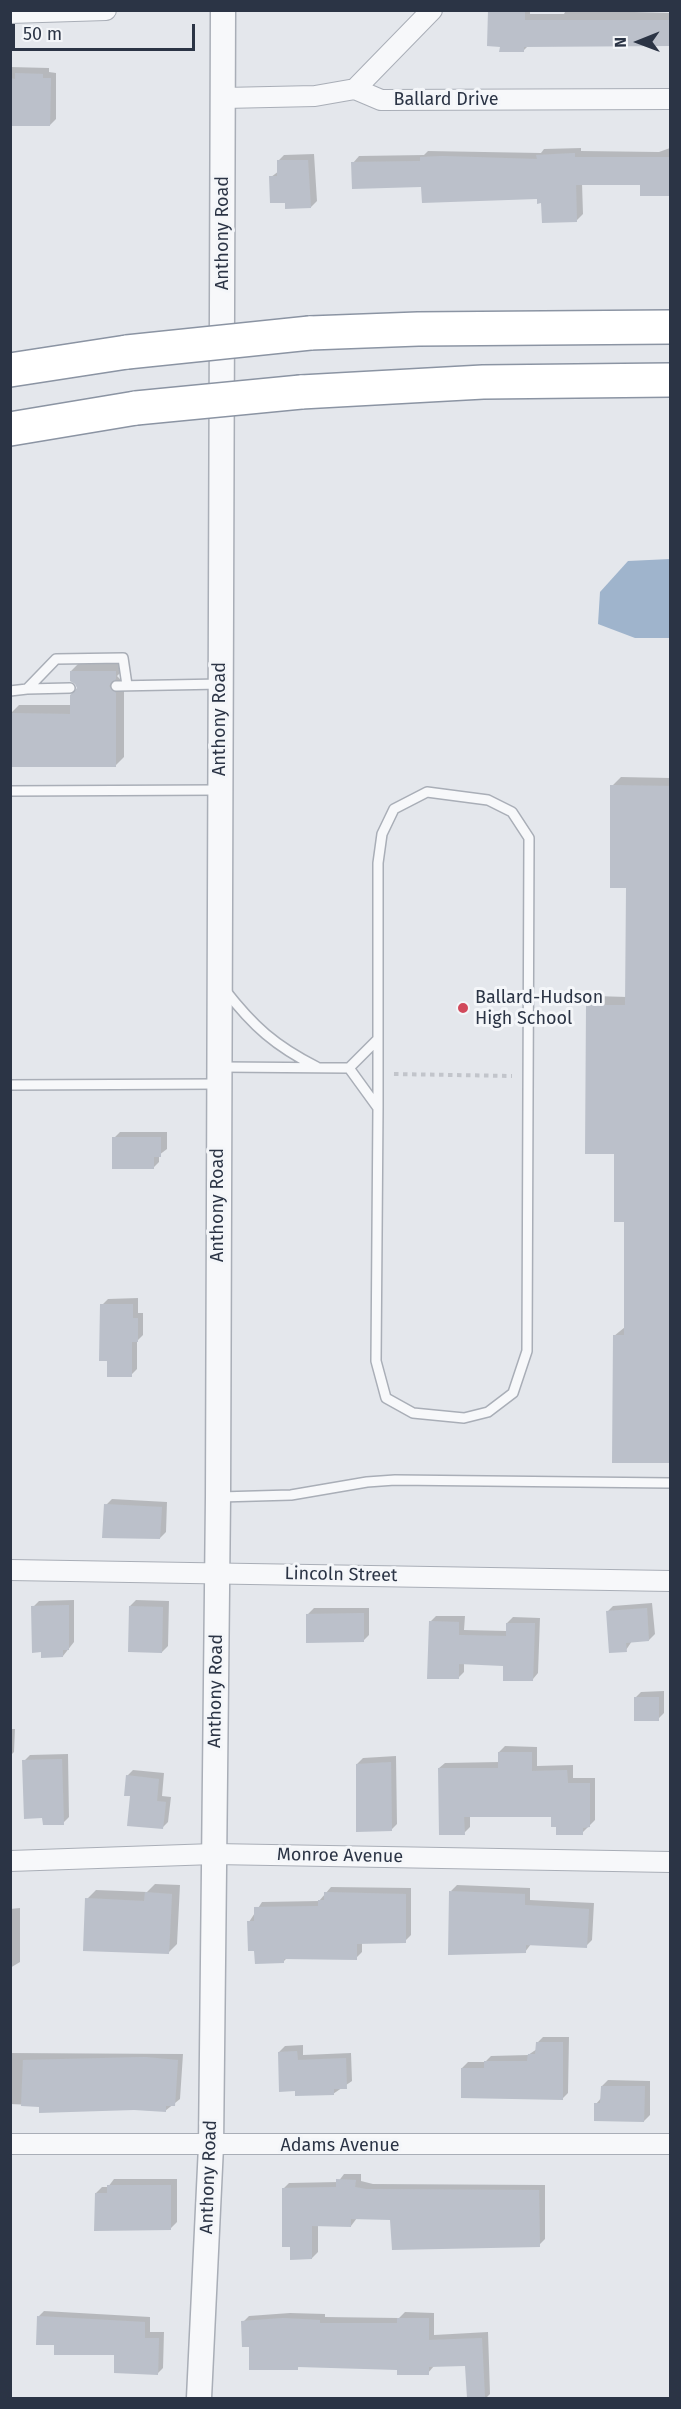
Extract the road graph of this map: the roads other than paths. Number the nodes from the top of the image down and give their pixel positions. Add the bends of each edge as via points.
1 (106, 10) edge
2 (223, 10) edge
3 (432, 10) edge
4 (10, 13) edge
5 (355, 89) junction
6 (224, 98) junction
7 (670, 99) edge
8 (670, 327) edge
9 (10, 370) edge
10 (670, 380) edge
11 (10, 429) edge
12 (221, 684) junction
13 (127, 685) junction
14 (116, 686) dead end
15 (70, 688) dead end
16 (27, 689) junction
17 (10, 691) edge
18 (220, 790) junction
19 (10, 791) edge
20 (219, 983) junction
21 (378, 1039) junction
22 (319, 1068) junction
23 (349, 1068) junction
24 (219, 1075) junction
25 (10, 1085) edge
26 (378, 1108) junction
27 (670, 1483) edge
28 (218, 1497) junction
29 (10, 1570) edge
30 (217, 1573) junction
31 (670, 1581) edge
32 (214, 1854) junction
33 (10, 1861) edge
34 (670, 1862) edge
35 (10, 2144) edge
36 (670, 2144) edge
37 (211, 2146) junction
38 (199, 2398) edge

1 - 4 street
2 - 6 street, Anthony Road
3 - 5 street
5 - 6 street, Ballard Drive via 305,96
5 - 7 street, Ballard Drive via 381,100
6 - 12 street, Anthony Road
8 - 9 highway, bridge via 310,333 127,352
10 - 11 highway, bridge via 483,382 300,392 136,408
12 - 13 lane
12 - 18 street, Anthony Road
13 - 14 lane
13 - 16 lane via 123,658 56,659
15 - 16 lane
16 - 17 lane
18 - 19 lane
18 - 20 street, Anthony Road
20 - 22 lane via 260,1032
20 - 24 street, Anthony Road
21 - 23 lane
21 - 26 lane
21 - 26 lane via 378,863 382,834 394,809 427,792 488,800 512,812 529,838 527,1351 513,1393 488,1412 464,1418 414,1413 386,1398 376,1361
22 - 23 lane
22 - 24 lane
23 - 26 lane
24 - 25 lane
24 - 28 street, Anthony Road
27 - 28 lane via 395,1480 291,1495
28 - 30 street, Anthony Road
29 - 30 street, Lincoln Street
30 - 31 street, Lincoln Street
30 - 32 street, Anthony Road
32 - 33 street, Monroe Avenue
32 - 34 street, Monroe Avenue
32 - 37 street, Anthony Road
35 - 37 street, Adams Avenue
36 - 37 street, Adams Avenue
37 - 38 street, Anthony Road

